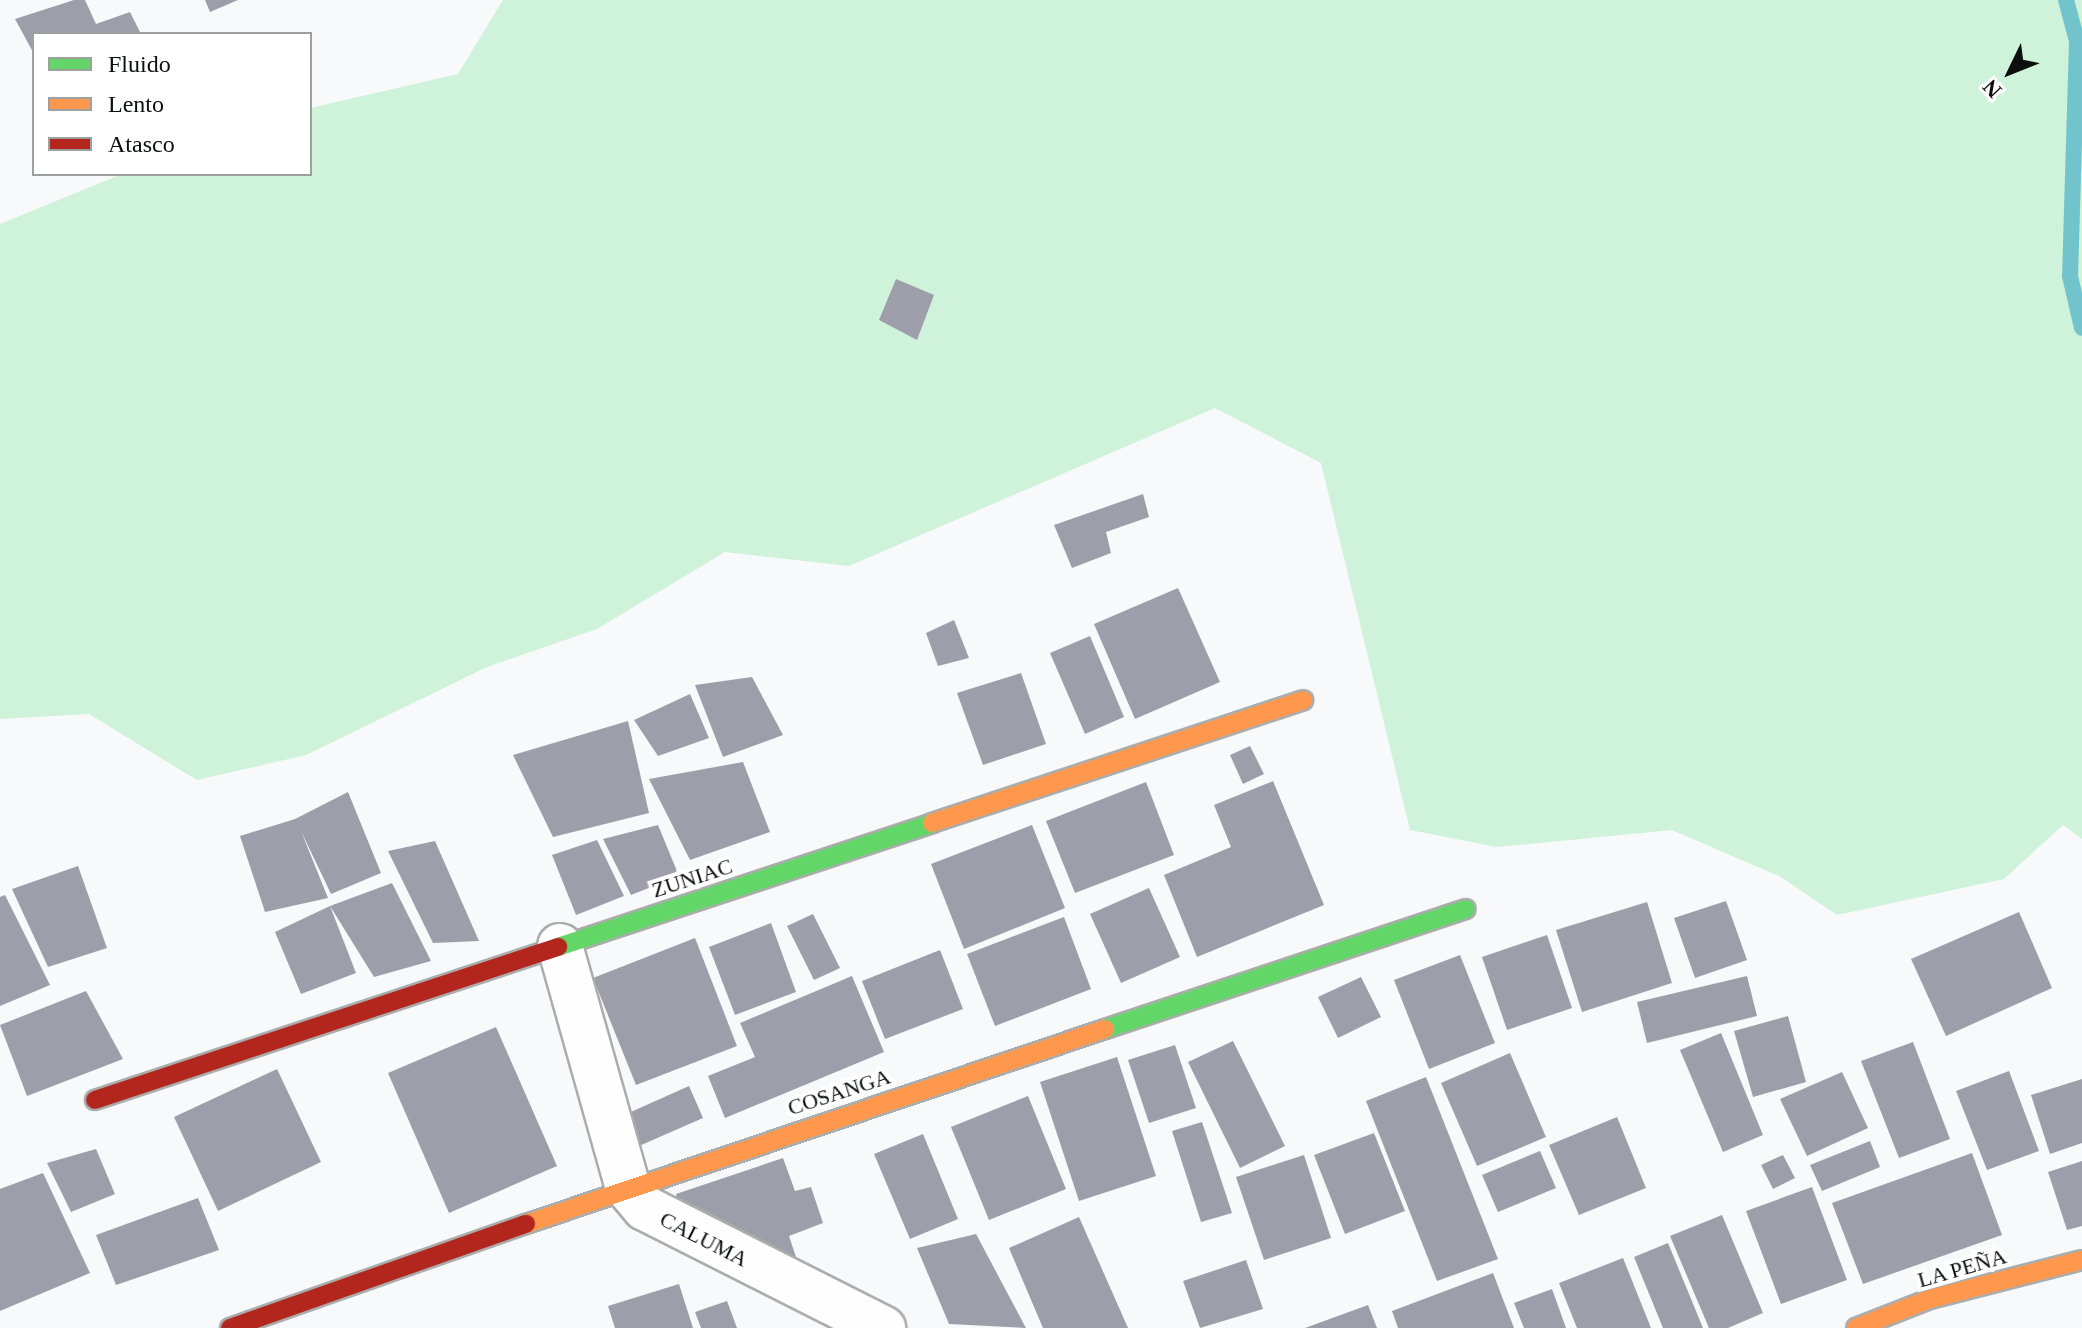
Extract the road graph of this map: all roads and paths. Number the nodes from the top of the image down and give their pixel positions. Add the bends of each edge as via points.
1 (1303, 700) dead end
2 (1466, 909) dead end
3 (560, 946) junction
4 (95, 1100) dead end
5 (628, 1188) junction
6 (2082, 1260) edge
7 (230, 1328) edge
8 (883, 1328) edge
9 (1856, 1328) edge

1 - 3 street, ZUNIAC
2 - 5 street, COSANGA
3 - 4 street, ZUNIAC
3 - 5 street
5 - 7 street, COSANGA
5 - 8 street, CALUMA via 669,1224
6 - 9 street, LA PEÑA via 1930,1299

